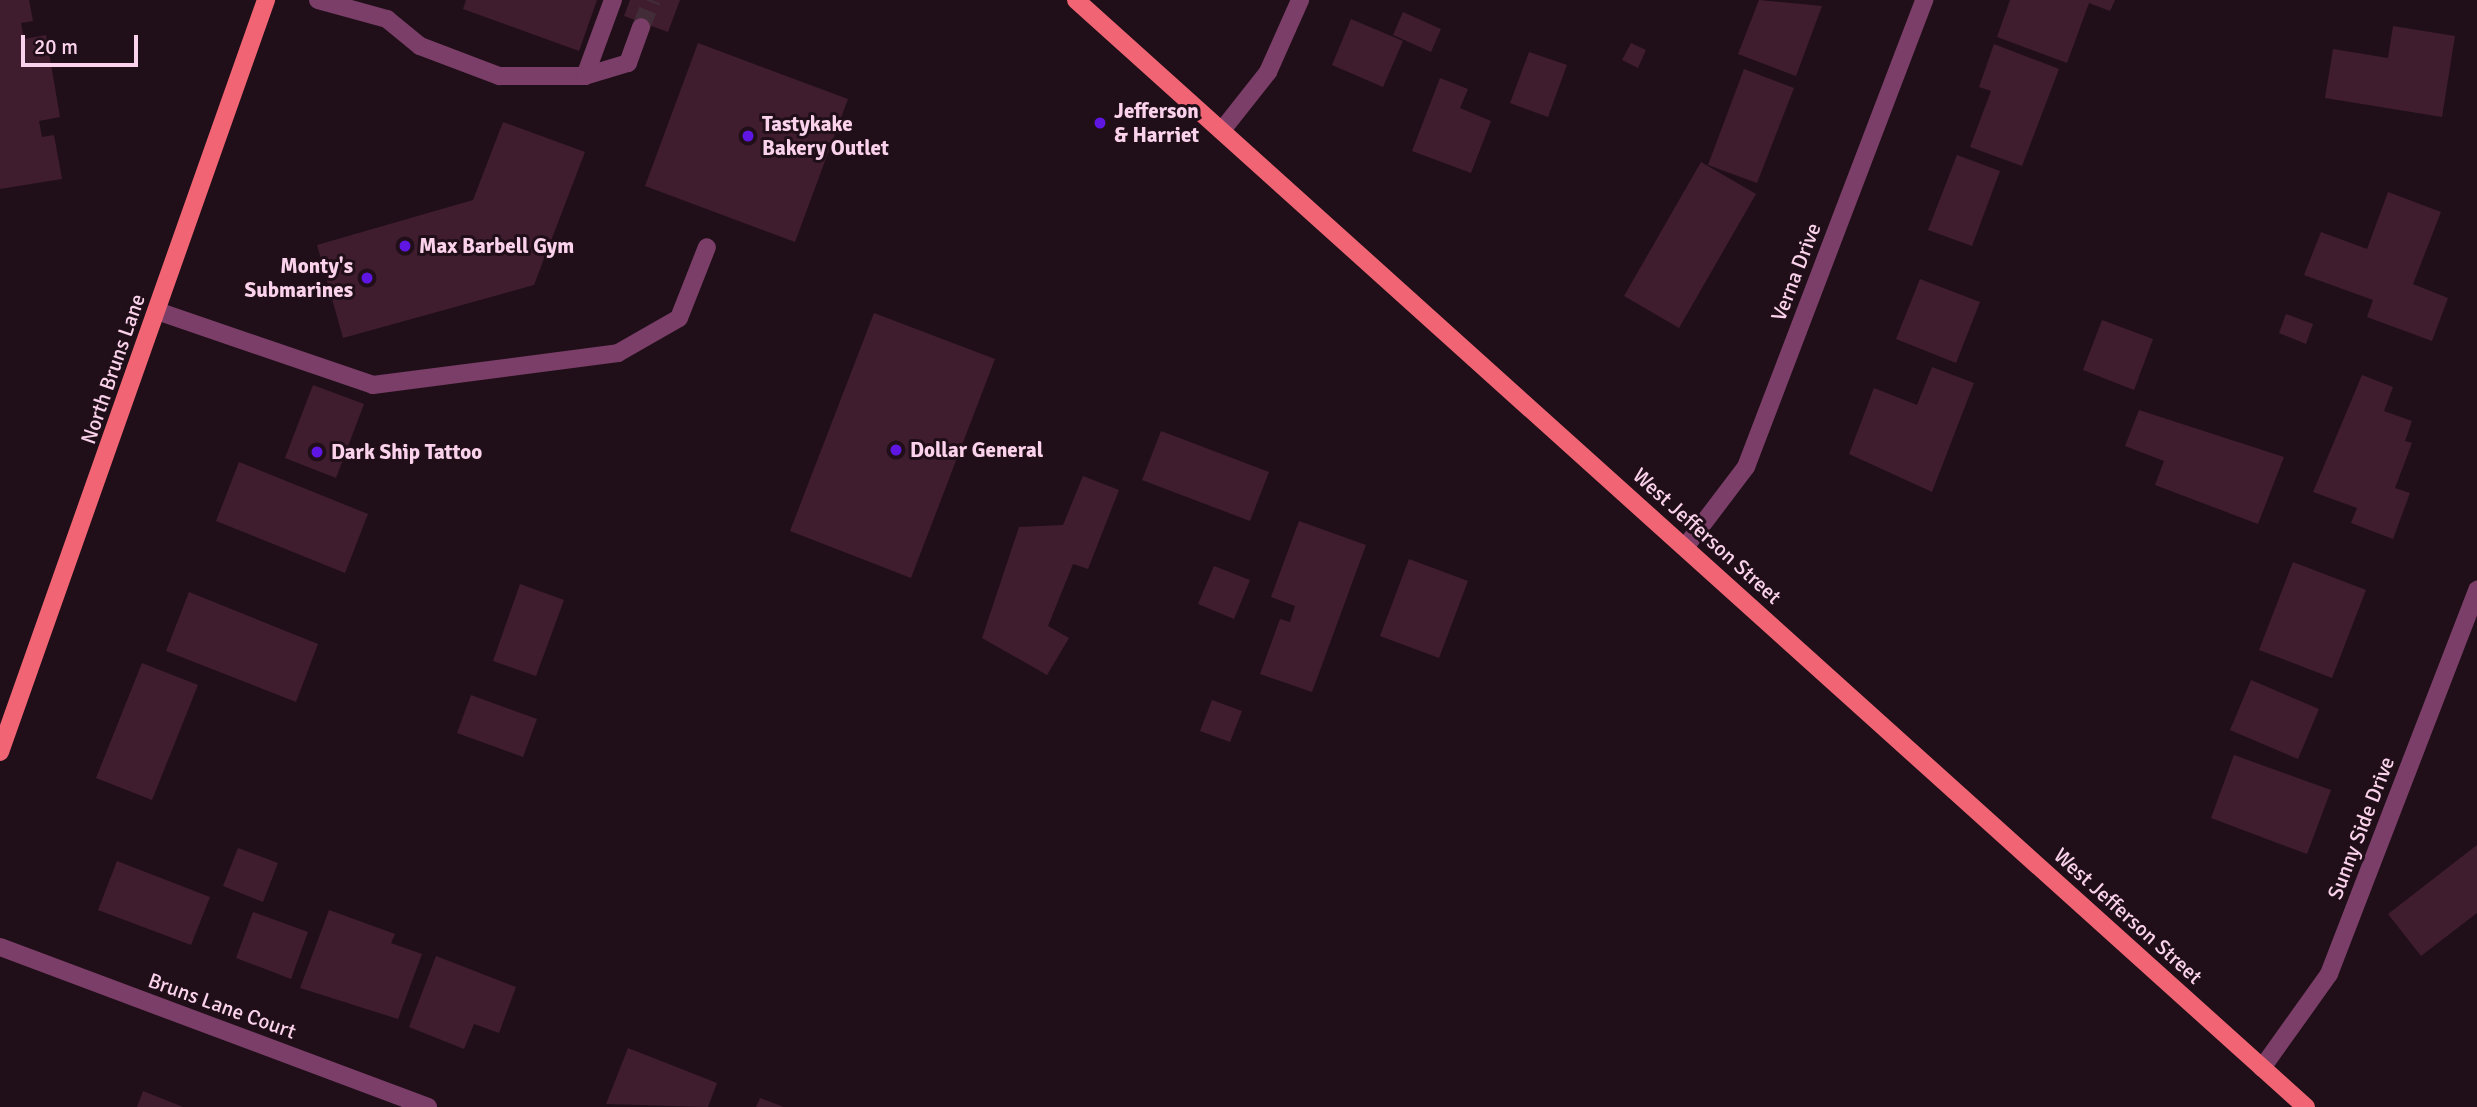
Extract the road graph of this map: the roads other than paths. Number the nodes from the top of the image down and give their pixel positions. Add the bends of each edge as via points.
1 (266, 0) edge
2 (318, 0) edge
3 (612, 0) edge
4 (1076, 0) edge
5 (1300, 0) edge
6 (1924, 0) edge
7 (642, 27) tunnel mouth
8 (585, 76) junction
9 (1223, 129) junction
10 (707, 247) dead end
11 (157, 311) junction
12 (1686, 546) junction
13 (2477, 590) edge
14 (0, 752) edge
15 (0, 947) edge
16 (2262, 1068) junction
17 (428, 1107) edge
18 (2306, 1107) edge

1 - 11 main road, North Bruns Lane
2 - 8 street via 387,19 420,46 499,76
3 - 8 street
4 - 9 main road, West Jefferson Street
5 - 9 street via 1268,72
6 - 12 street, Verna Drive via 1746,467
7 - 8 street via 628,62
9 - 12 main road, West Jefferson Street
10 - 11 street via 679,318 618,353 373,385
11 - 14 main road, North Bruns Lane
12 - 16 main road, West Jefferson Street
13 - 16 street, Sunny Side Drive via 2329,974
15 - 17 street, Bruns Lane Court
16 - 18 main road, West Jefferson Street

